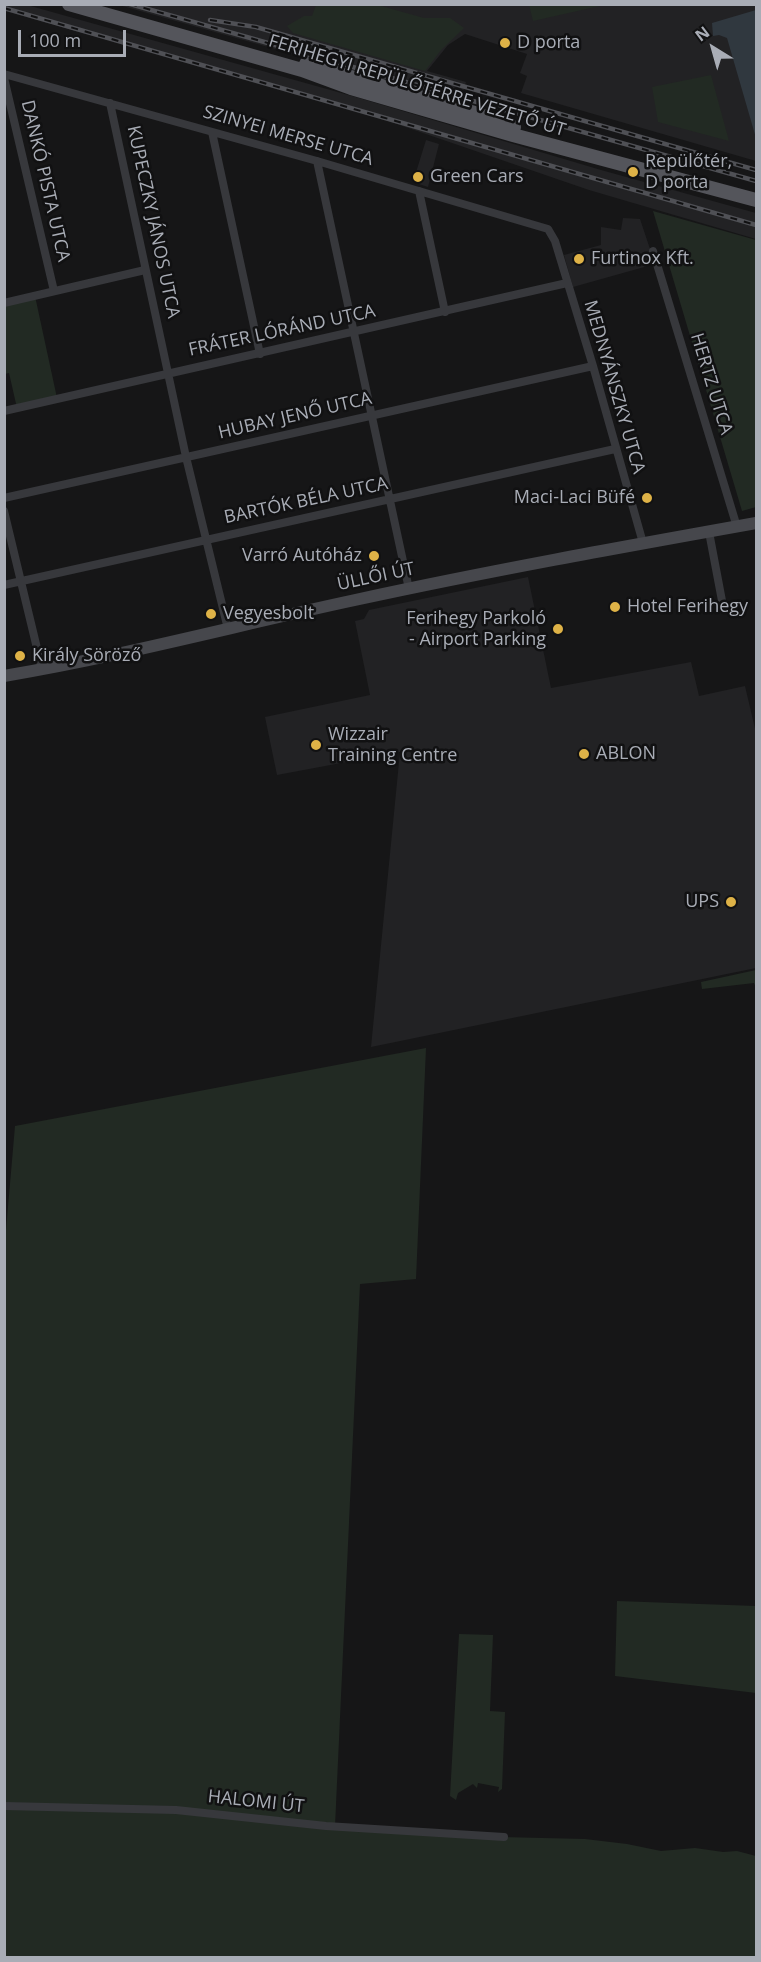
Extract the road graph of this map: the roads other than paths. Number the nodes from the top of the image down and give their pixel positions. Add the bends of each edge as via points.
1 (69, 4) edge
2 (97, 4) edge
3 (4, 76) edge
4 (110, 103) junction
5 (212, 132) junction
6 (317, 161) junction
7 (419, 191) junction
8 (756, 192) edge
9 (756, 200) edge
10 (555, 240) joint
11 (653, 251) dead end
12 (145, 270) junction
13 (567, 283) junction
14 (54, 291) junction
15 (4, 303) edge
16 (445, 312) junction
17 (353, 333) junction
18 (260, 354) junction
19 (593, 366) junction
20 (168, 373) junction
21 (4, 411) edge
22 (371, 415) junction
23 (615, 449) junction
24 (186, 457) junction
25 (4, 498) edge
26 (390, 500) junction
27 (4, 511) edge
28 (756, 523) edge
29 (737, 526) junction
30 (709, 531) junction
31 (206, 539) junction
32 (643, 543) junction
33 (21, 581) junction
34 (4, 585) edge
35 (409, 589) junction
36 (723, 606) dead end
37 (228, 628) junction
38 (42, 669) junction
39 (4, 675) edge
40 (4, 1806) edge
41 (504, 1837) dead end

1 - 9 main road, FERIHEGYI REPÜLŐTÉRRE VEZETŐ ÚT via 513,135
2 - 8 main road, FERIHEGYI REPÜLŐTÉRRE VEZETŐ ÚT via 515,127
3 - 4 street, SZINYEI MERSE UTCA
3 - 14 street, DANKÓ PISTA UTCA
4 - 5 street, SZINYEI MERSE UTCA
4 - 12 street, KUPECZKY JÁNOS UTCA
5 - 6 street, SZINYEI MERSE UTCA
5 - 18 street
6 - 7 street, SZINYEI MERSE UTCA
6 - 17 street
7 - 10 street, SZINYEI MERSE UTCA via 542,226
7 - 16 street
10 - 13 street, MEDNYÁNSZKY UTCA
11 - 29 street, HERTZ UTCA
12 - 14 street
12 - 20 street, KUPECZKY JÁNOS UTCA
13 - 16 street, FRÁTER LÓRÁND UTCA
13 - 19 street, MEDNYÁNSZKY UTCA
14 - 15 street
16 - 17 street, FRÁTER LÓRÁND UTCA
17 - 18 street, FRÁTER LÓRÁND UTCA
17 - 22 street
18 - 20 street, FRÁTER LÓRÁND UTCA
19 - 22 street, HUBAY JENŐ UTCA
19 - 23 street, MEDNYÁNSZKY UTCA
20 - 21 street, FRÁTER LÓRÁND UTCA
20 - 24 street, KUPECZKY JÁNOS UTCA
22 - 24 street, HUBAY JENŐ UTCA
22 - 26 street
23 - 26 street, BARTÓK BÉLA UTCA
23 - 32 street, MEDNYÁNSZKY UTCA
24 - 25 street, HUBAY JENŐ UTCA
24 - 31 street, KUPECZKY JÁNOS UTCA
26 - 31 street, BARTÓK BÉLA UTCA
26 - 35 street
27 - 33 street
28 - 29 main road, ÜLLŐI ÚT
29 - 30 main road, ÜLLŐI ÚT
30 - 32 main road, ÜLLŐI ÚT
30 - 36 street
31 - 33 street, BARTÓK BÉLA UTCA
31 - 37 street, KUPECZKY JÁNOS UTCA
32 - 35 main road, ÜLLŐI ÚT
33 - 34 street, BARTÓK BÉLA UTCA
33 - 38 street
35 - 37 main road, ÜLLŐI ÚT
37 - 38 main road, ÜLLŐI ÚT
38 - 39 main road, ÜLLŐI ÚT
40 - 41 street, HALOMI ÚT via 176,1810 327,1826

